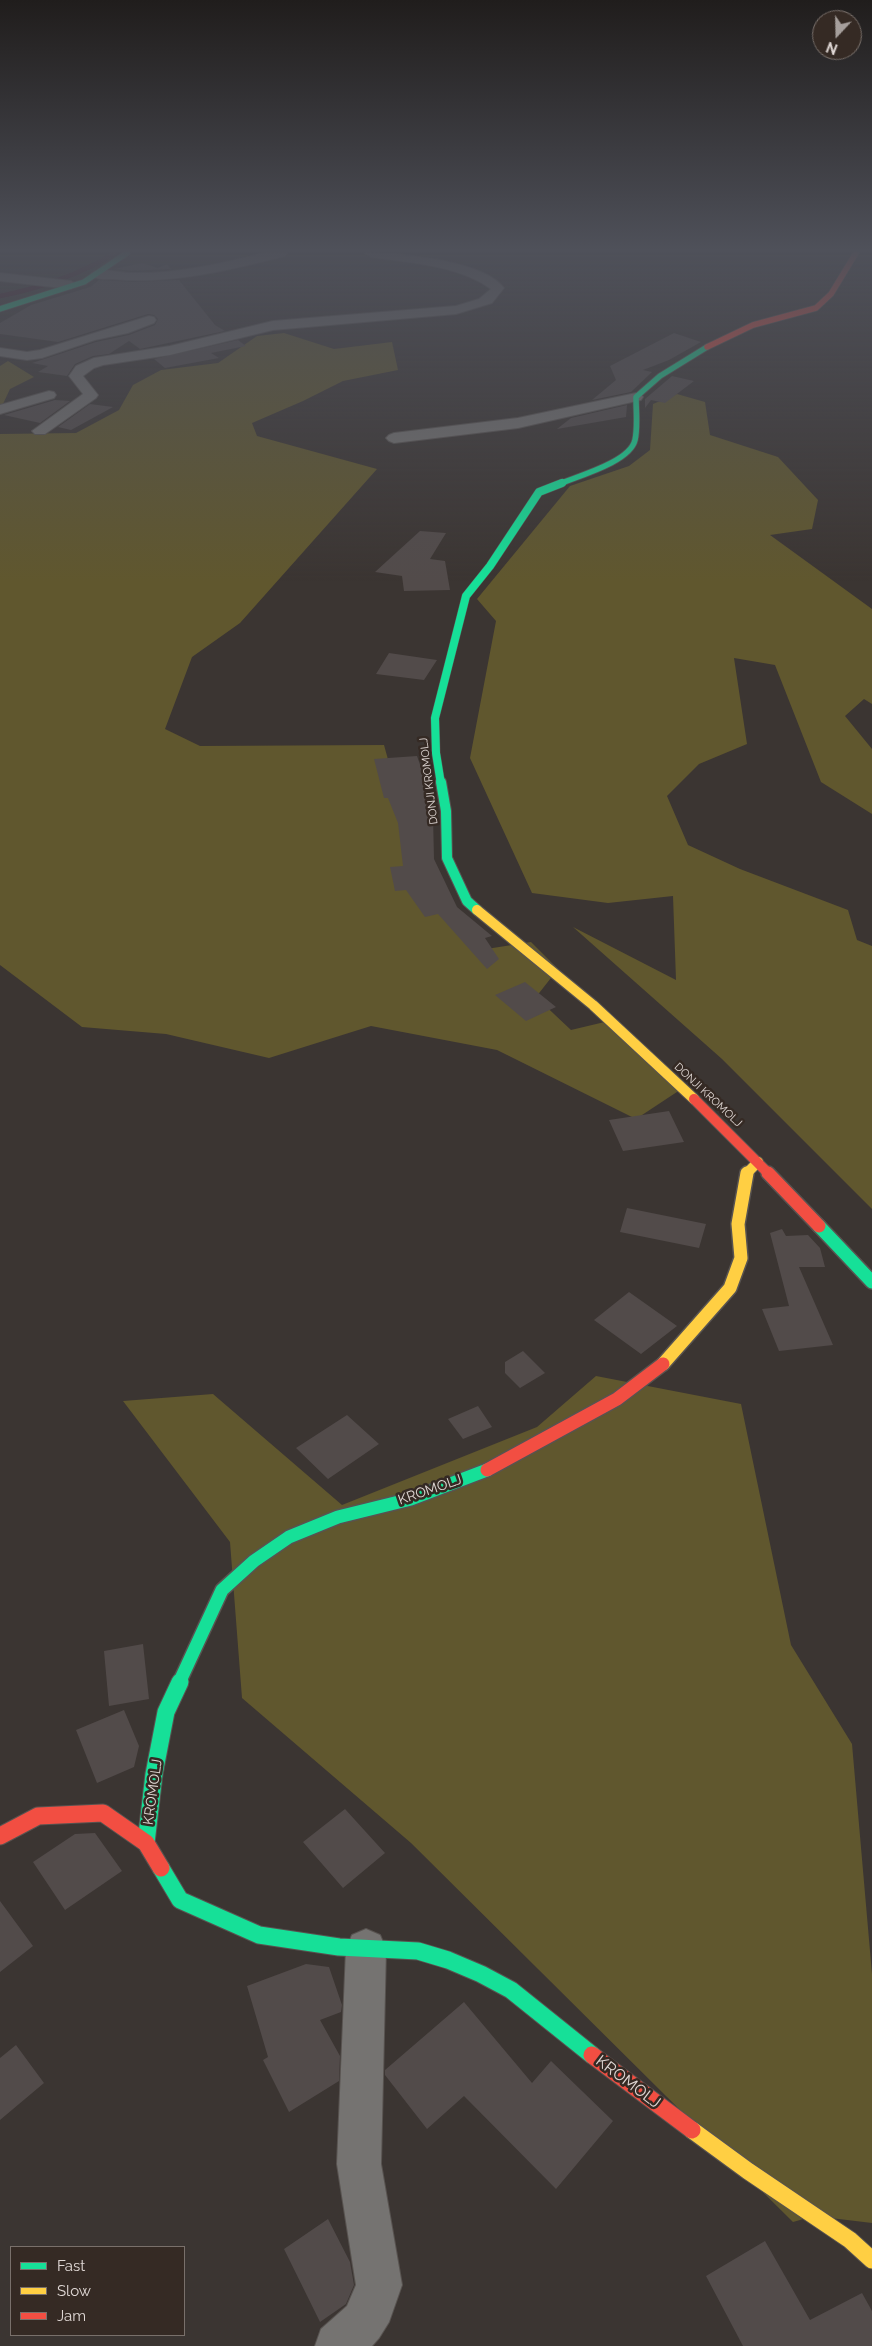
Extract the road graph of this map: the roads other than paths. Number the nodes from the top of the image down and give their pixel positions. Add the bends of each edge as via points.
1 (94, 362) edge
2 (680, 362) edge
3 (49, 395) dead end
4 (636, 397) junction
5 (0, 410) edge
6 (40, 431) dead end
7 (394, 438) dead end
8 (758, 1162) junction
9 (872, 1282) edge
10 (0, 1836) edge
11 (146, 1843) junction
12 (366, 1949) junction
13 (872, 2260) edge
14 (338, 2346) edge

1 - 6 street via 76,376 91,395
2 - 4 street via 649,383
3 - 5 street
4 - 7 street via 518,424
4 - 8 street, DONJI KROMOLJ via 635,440 631,450 613,462 539,492 466,596 435,718 436,754 446,811 447,858 467,901 593,1005
8 - 9 street, DONJI KROMOLJ
8 - 11 street, KROMOLJ via 746,1174 738,1224 741,1258 730,1288 664,1363 617,1399 488,1470 411,1499 338,1517 288,1537 254,1561 222,1590 166,1712 154,1774
10 - 11 street, KROMOLJ via 38,1816 103,1813
11 - 12 street, KROMOLJ via 180,1900 259,1935
12 - 13 street, KROMOLJ via 418,1951 448,1960 510,1990 612,2072 850,2240
12 - 14 street via 359,2164 379,2286 373,2306 363,2322

